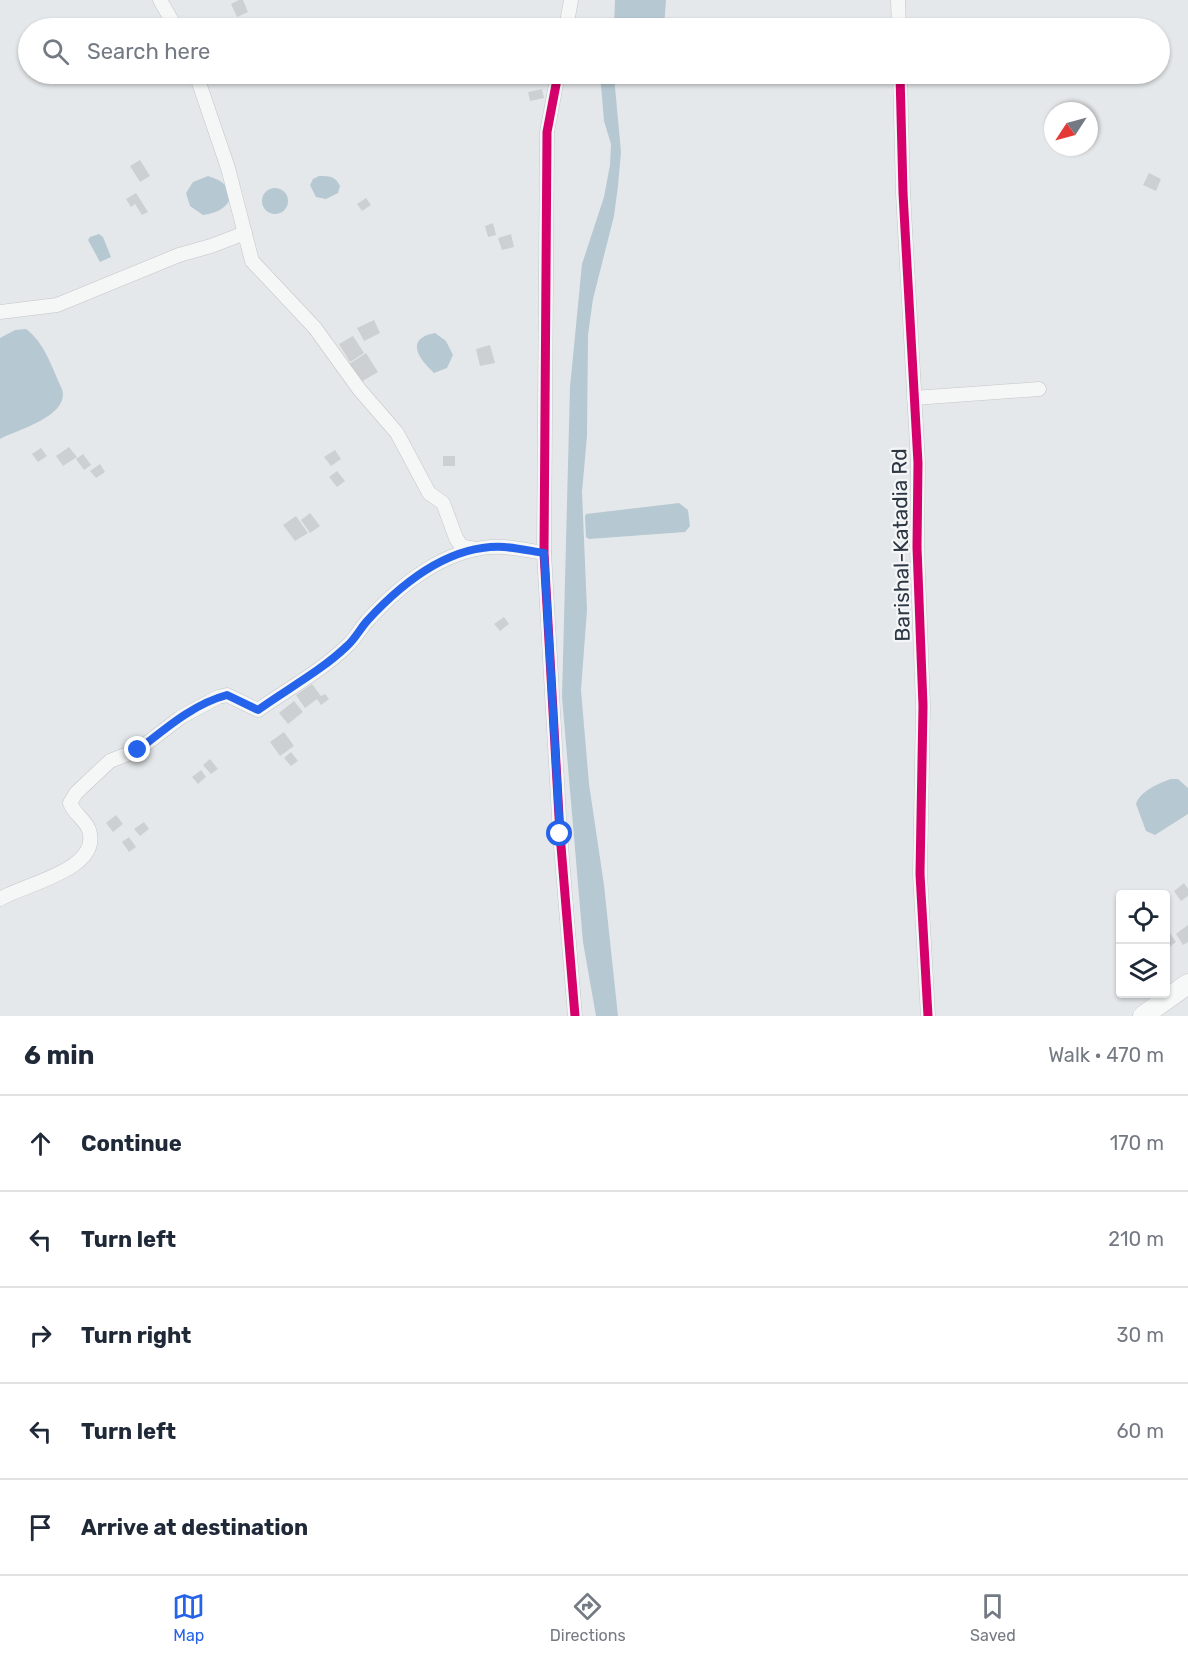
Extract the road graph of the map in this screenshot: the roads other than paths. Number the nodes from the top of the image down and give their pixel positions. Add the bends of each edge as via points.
1 (160, 0) edge
2 (571, 0) edge
3 (898, 0) edge
4 (170, 18) edge
5 (568, 18) edge
6 (899, 18) edge
7 (199, 84) edge
8 (556, 84) edge
9 (900, 84) edge
10 (245, 233) junction
11 (0, 312) edge
12 (1039, 389) dead end
13 (914, 398) junction
14 (478, 549) junction
15 (544, 553) junction
16 (0, 899) edge
17 (1188, 984) edge
18 (575, 1016) edge
19 (928, 1016) edge
20 (1143, 1016) edge

1 - 4 street
2 - 5 street
3 - 6 street
7 - 10 street
8 - 15 street via 547,132
9 - 13 street, Barishal-Katadia Rd
10 - 11 street via 179,255 57,305
10 - 14 street via 252,261 315,328 359,389 397,432 429,493 443,503 460,544
12 - 13 street
13 - 19 street, Barishal-Katadia Rd via 923,706 920,874
14 - 15 street via 503,547
14 - 16 street via 428,569 390,599 333,659 258,710 227,695 218,697 181,717 138,750 110,762 70,803 88,829 89,852 42,883
15 - 18 street
17 - 20 main road

